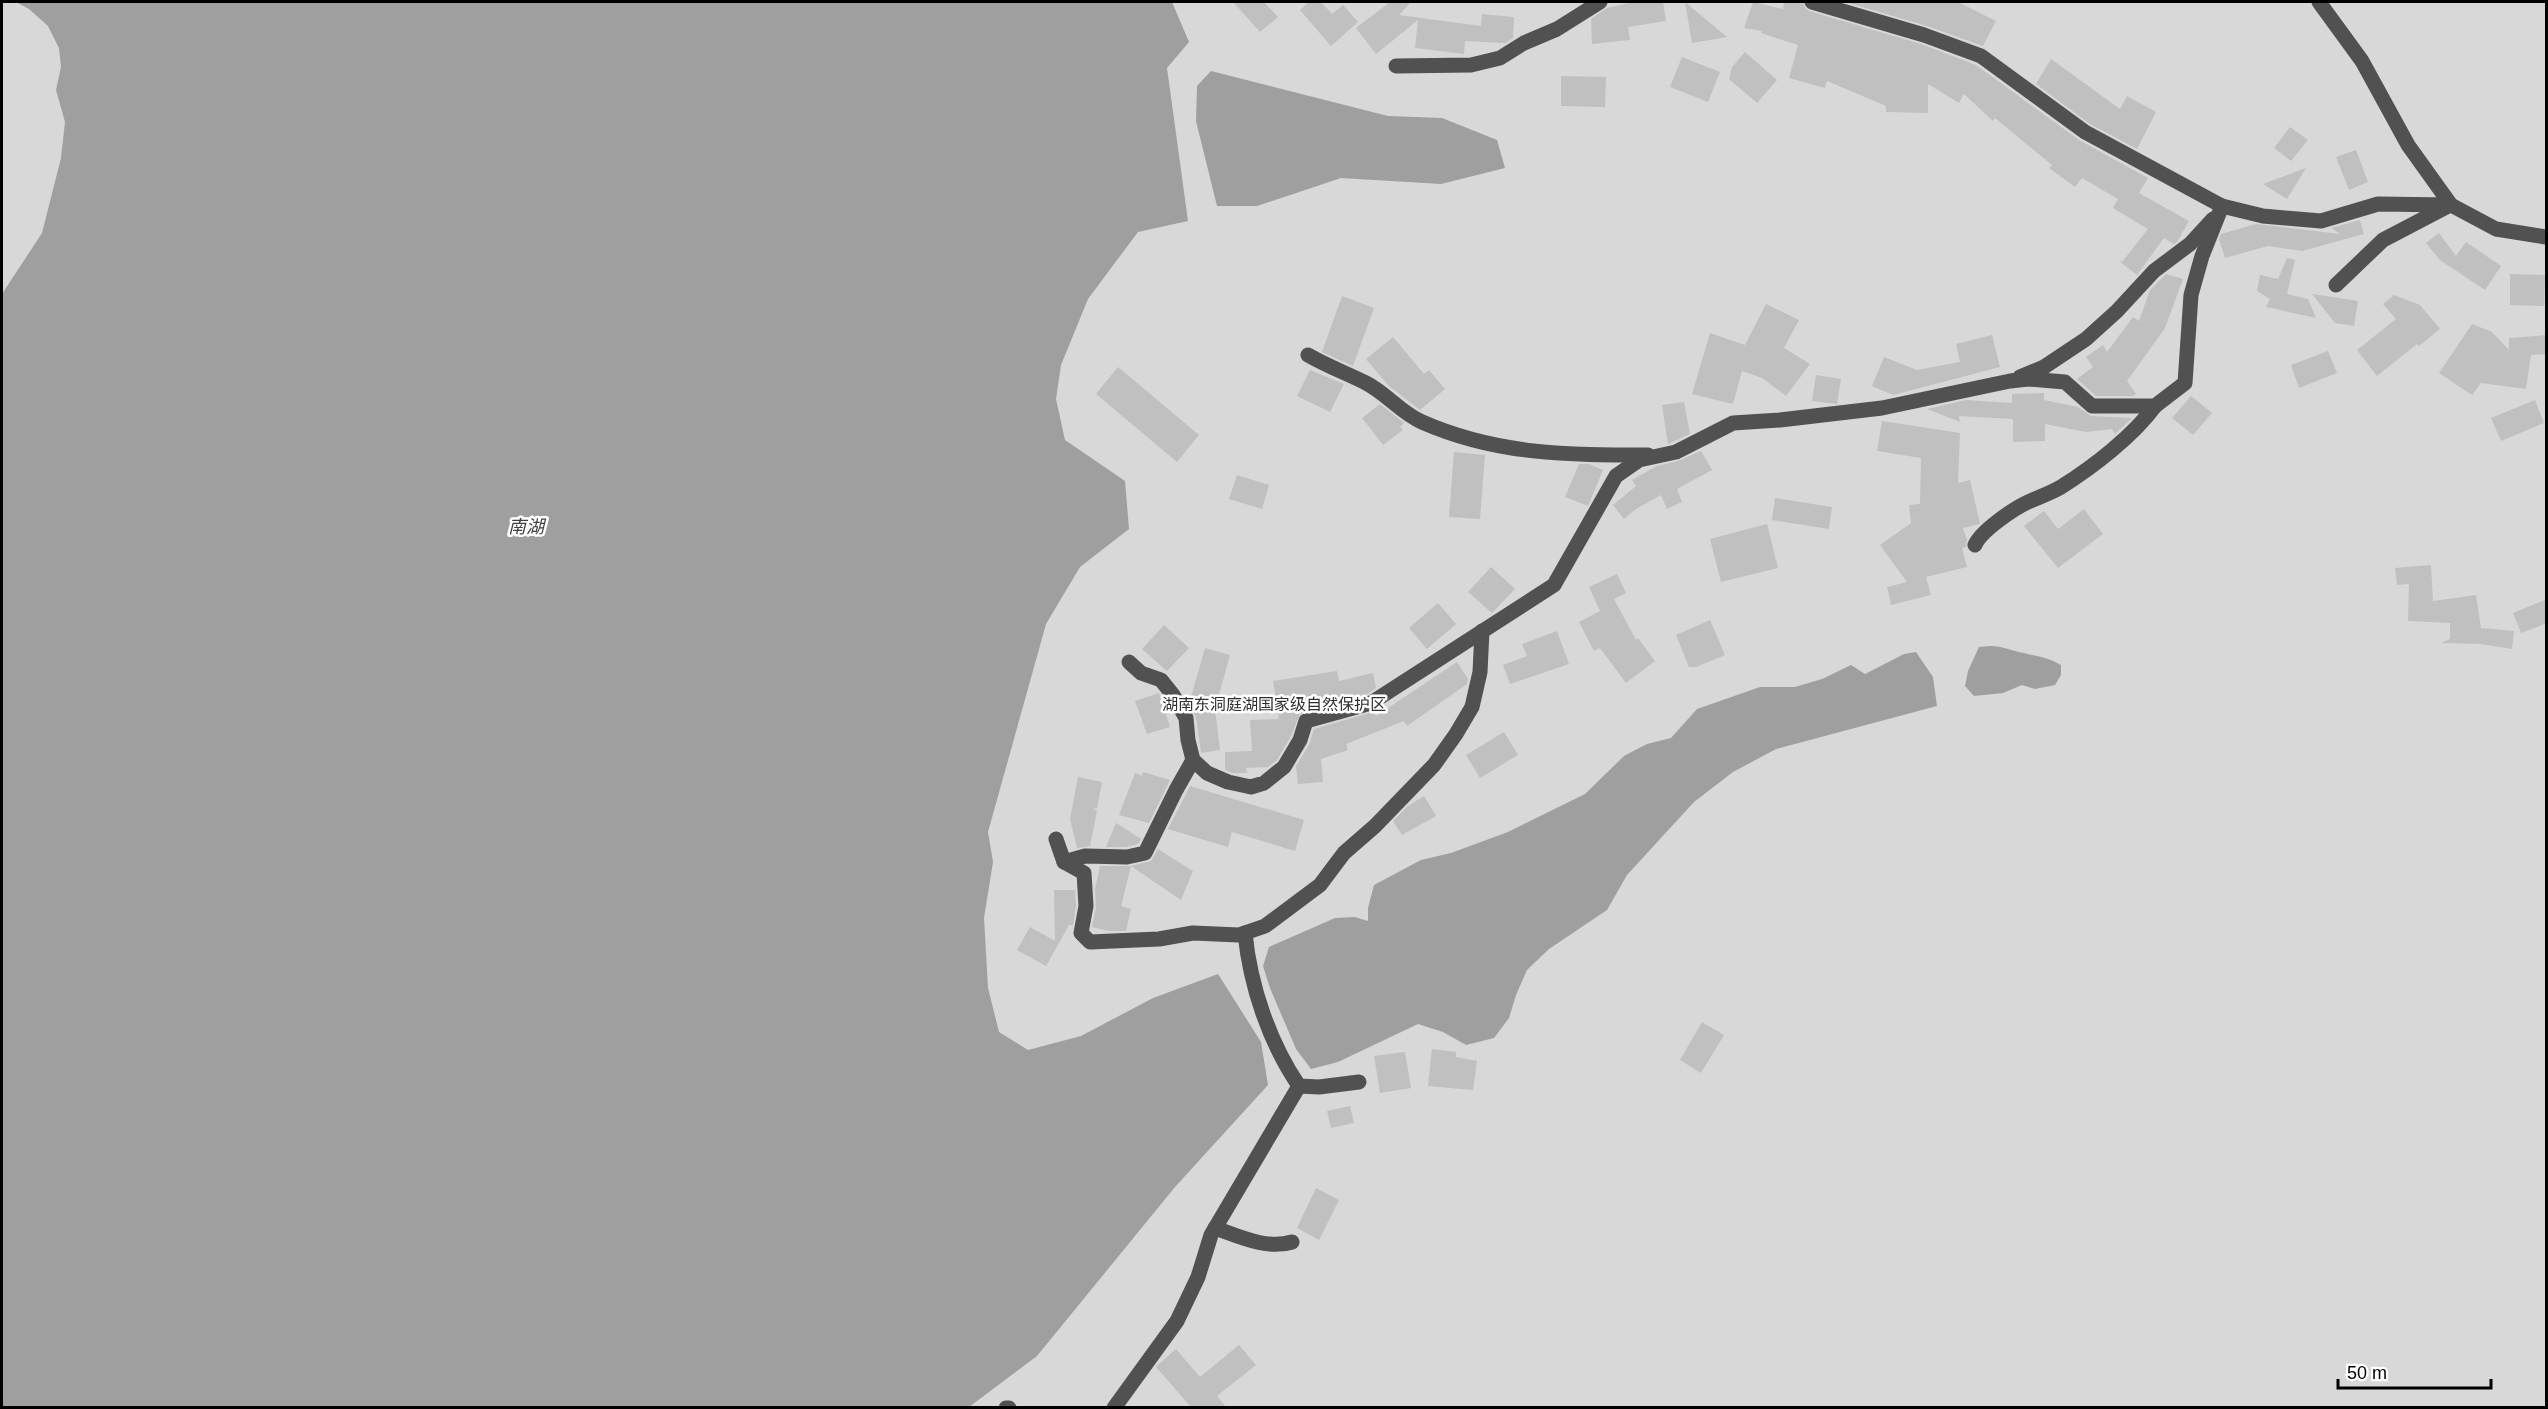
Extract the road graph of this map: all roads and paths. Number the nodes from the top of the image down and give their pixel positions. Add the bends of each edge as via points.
1 (1600, 2) edge
2 (1812, 2) edge
3 (2319, 2) edge
4 (1396, 66) dead end
5 (2451, 205) junction
6 (2221, 209) junction
7 (2547, 237) edge
8 (2336, 285) dead end
9 (1308, 355) dead end
10 (2010, 381) junction
11 (2156, 406) junction
12 (1660, 455) junction
13 (1975, 545) dead end
14 (1482, 631) junction
15 (1130, 662) dead end
16 (1193, 760) junction
17 (1056, 839) dead end
18 (1064, 862) junction
19 (1245, 933) junction
20 (1359, 1082) dead end
21 (1299, 1086) junction
22 (1215, 1228) junction
23 (1292, 1242) dead end
24 (1114, 1407) edge

1 - 4 street via 1500,58 1471,65
2 - 6 street via 1981,56 2085,132
3 - 5 street via 2362,60 2408,145
5 - 6 street via 2378,204 2321,221
5 - 7 street via 2496,230
5 - 8 street via 2383,240
6 - 10 street via 2190,244 2154,271 2086,339 2044,367
6 - 11 street via 2191,295 2185,383
9 - 12 street via 1368,384 1420,421 1472,441 1561,455
10 - 11 street via 2065,382 2092,406
10 - 12 street via 1882,408 1733,423 1676,452
11 - 13 street via 2141,426 2087,470 2058,489 2025,503
12 - 14 street via 1639,460 1616,477 1554,585
14 - 16 street via 1371,704 1306,721 1284,767 1264,783 1251,787 1228,782 1206,773
14 - 19 street via 1480,672 1472,707 1434,765 1344,853 1320,885 1265,926
15 - 16 street via 1141,674 1161,680 1173,695 1186,718
16 - 18 street via 1145,853 1127,857 1085,856
17 - 18 street
18 - 19 street via 1084,873 1086,906 1081,933 1089,942
19 - 21 street via 1248,962 1259,998 1281,1060
20 - 21 street
21 - 22 street
22 - 23 street via 1251,1241 1283,1245
22 - 24 street via 1177,1322

